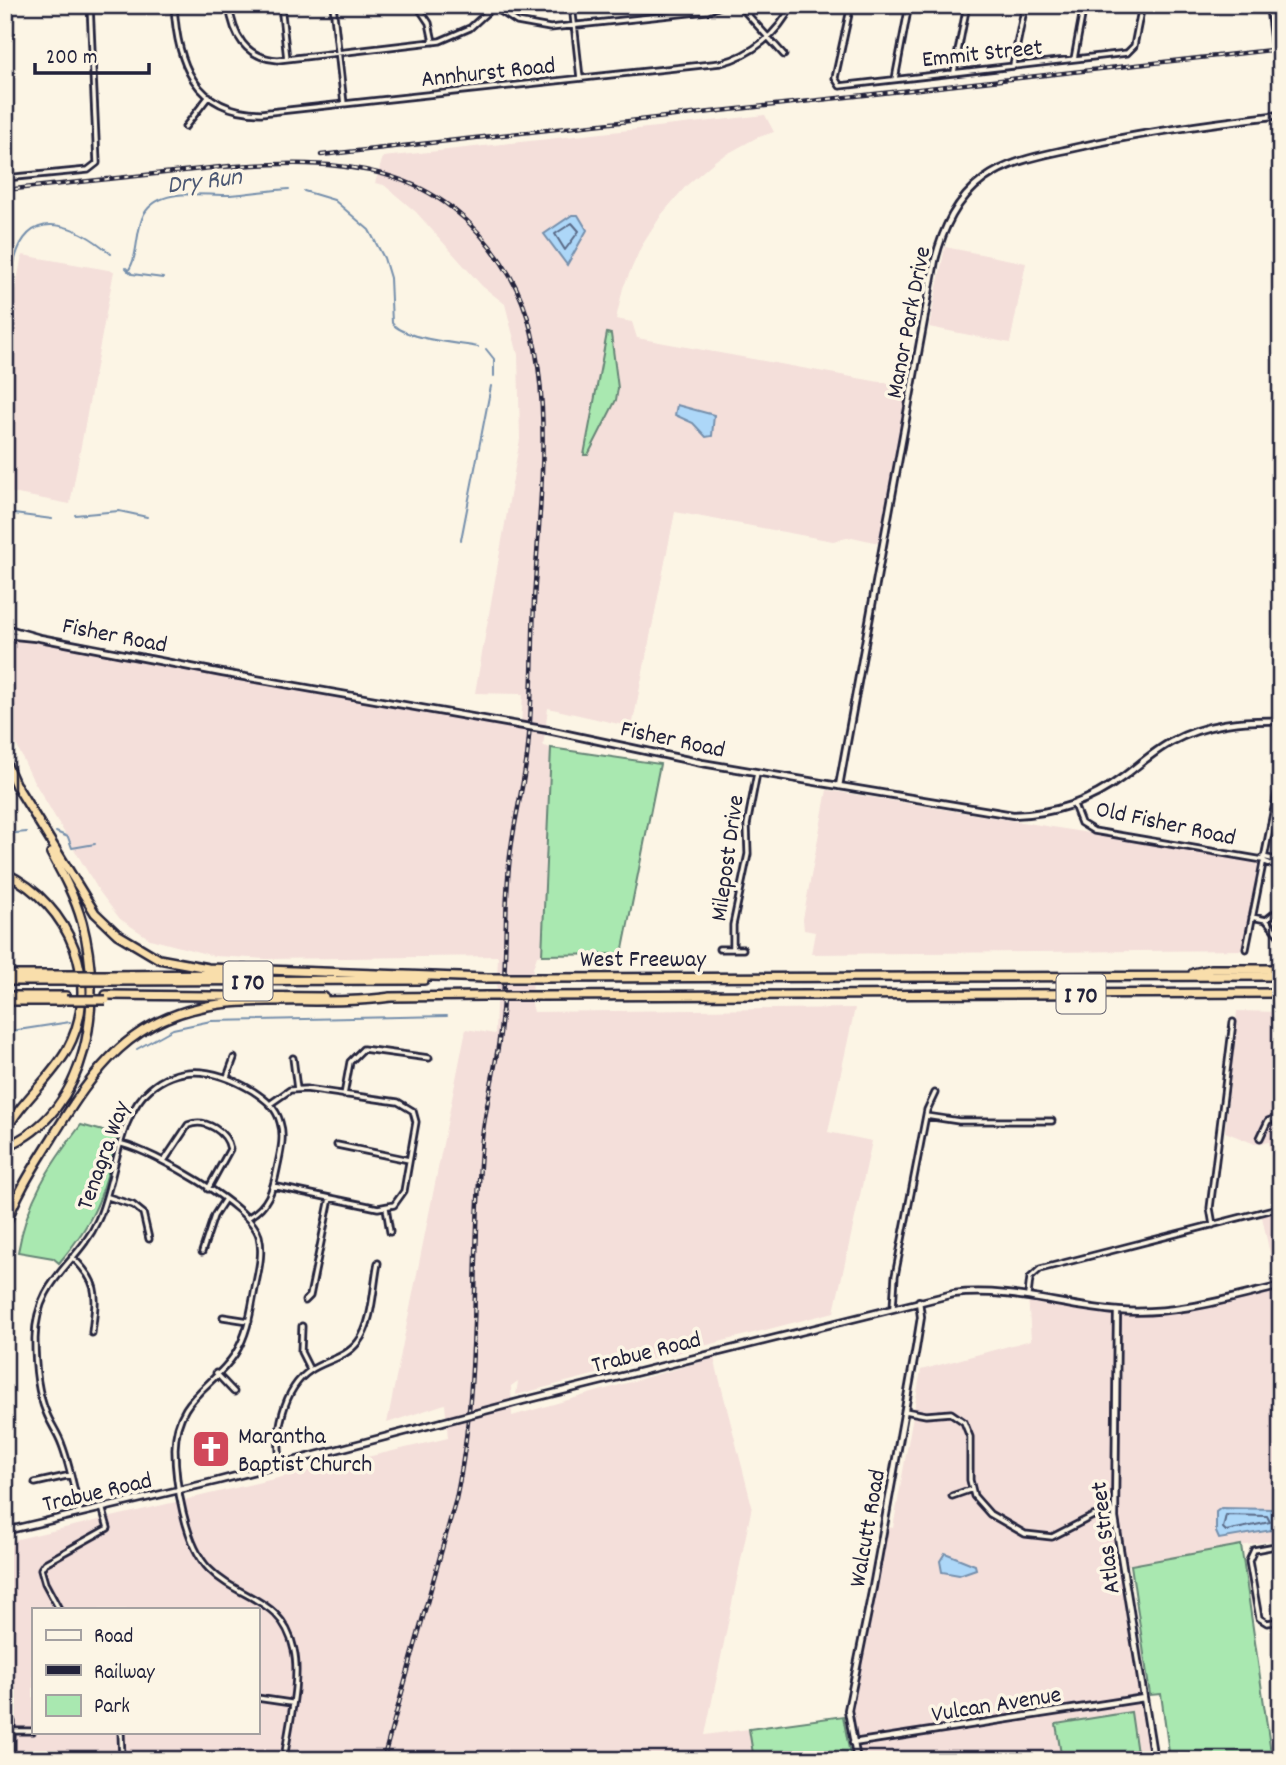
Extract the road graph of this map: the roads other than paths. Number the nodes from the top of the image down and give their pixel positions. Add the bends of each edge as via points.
1 (90, 5) edge
2 (174, 5) edge
3 (229, 5) edge
4 (281, 5) edge
5 (333, 5) edge
6 (417, 5) edge
7 (572, 5) edge
8 (723, 5) edge
9 (739, 5) edge
10 (792, 5) edge
11 (851, 5) edge
12 (909, 5) edge
13 (967, 5) edge
14 (1025, 5) edge
15 (1084, 5) edge
16 (1142, 5) edge
17 (1269, 5) edge
18 (492, 6) edge
19 (574, 26) junction
20 (768, 37) junction
21 (433, 43) junction
22 (339, 53) junction
23 (784, 55) dead end
24 (288, 59) junction
25 (1074, 60) junction
26 (1013, 66) junction
27 (954, 73) junction
28 (580, 78) junction
29 (895, 79) junction
30 (209, 96) junction
31 (1281, 100) edge
32 (344, 105) junction
33 (1281, 116) edge
34 (185, 127) dead end
35 (5, 178) edge
36 (5, 628) edge
37 (5, 635) edge
38 (40, 638) junction
39 (1281, 721) edge
40 (5, 761) edge
41 (757, 773) junction
42 (1281, 773) edge
43 (16, 785) junction
44 (839, 786) junction
45 (1074, 805) junction
46 (1263, 859) junction
47 (1281, 861) edge
48 (1281, 868) edge
49 (5, 873) edge
50 (1281, 908) edge
51 (1252, 917) junction
52 (1266, 920) junction
53 (1281, 938) edge
54 (719, 949) dead end
55 (733, 949) junction
56 (743, 949) dead end
57 (1246, 949) dead end
58 (1281, 969) edge
59 (320, 973) junction
60 (5, 975) edge
61 (1178, 976) junction
62 (1281, 976) edge
63 (66, 978) junction
64 (106, 978) junction
65 (487, 978) junction
66 (5, 981) edge
67 (1281, 995) edge
68 (391, 997) junction
69 (5, 999) edge
70 (1233, 1021) dead end
71 (234, 1058) dead end
72 (293, 1058) dead end
73 (429, 1058) dead end
74 (227, 1077) junction
75 (297, 1089) junction
76 (935, 1093) dead end
77 (344, 1094) junction
78 (270, 1104) junction
79 (926, 1116) junction
80 (1281, 1116) edge
81 (1052, 1121) dead end
82 (5, 1132) edge
83 (1260, 1138) dead end
84 (122, 1144) junction
85 (337, 1145) dead end
86 (5, 1147) edge
87 (409, 1160) junction
88 (164, 1161) junction
89 (273, 1186) junction
90 (208, 1189) junction
91 (108, 1197) junction
92 (330, 1198) junction
93 (225, 1199) junction
94 (386, 1208) junction
95 (1281, 1208) edge
96 (249, 1217) junction
97 (1213, 1225) junction
98 (5, 1227) edge
99 (390, 1232) dead end
100 (149, 1239) dead end
101 (202, 1252) dead end
102 (72, 1257) junction
103 (378, 1263) dead end
104 (1279, 1287) edge
105 (1028, 1295) junction
106 (305, 1301) dead end
107 (919, 1301) junction
108 (893, 1307) junction
109 (1117, 1311) junction
110 (223, 1317) dead end
111 (249, 1321) junction
112 (302, 1326) dead end
113 (92, 1333) dead end
114 (310, 1370) junction
115 (216, 1373) junction
116 (234, 1392) dead end
117 (905, 1411) junction
118 (281, 1464) junction
119 (71, 1475) junction
120 (35, 1483) dead end
121 (972, 1489) junction
122 (180, 1490) junction
123 (952, 1496) dead end
124 (102, 1507) junction
125 (79, 1512) junction
126 (1115, 1512) junction
127 (7, 1530) edge
128 (1281, 1545) edge
129 (58, 1608) edge
130 (1281, 1621) edge
131 (1144, 1698) junction
132 (259, 1699) edge
133 (291, 1703) junction
134 (12, 1722) dead end
135 (12, 1731) junction
136 (32, 1731) edge
137 (121, 1734) edge
138 (853, 1743) junction
139 (12, 1760) edge
140 (122, 1760) edge
141 (284, 1760) edge
142 (857, 1760) edge
143 (1154, 1760) edge

1 - 35 street via 97,163 85,170
2 - 30 street via 180,57
3 - 24 street via 234,31 247,49 263,58
4 - 24 street
5 - 22 street
6 - 21 street via 429,23
7 - 19 street
8 - 19 street via 707,11
9 - 20 street
10 - 20 street, Annhurst Road
11 - 29 street, Emmit Street via 836,84
12 - 29 street
13 - 27 street
14 - 26 street
15 - 25 street
16 - 25 street, Emmit Street via 1131,50
17 - 31 main road
18 - 19 street via 524,24
18 - 21 street via 462,33
19 - 28 street
20 - 23 street
20 - 28 street, Annhurst Road via 745,54 721,63
21 - 22 street
22 - 24 street
22 - 32 street
25 - 26 street, Emmit Street
26 - 27 street, Emmit Street
27 - 29 street, Emmit Street
28 - 32 street, Annhurst Road
30 - 32 street, Annhurst Road via 254,113
30 - 34 street
33 - 44 main road, Manor Park Drive via 1160,129 1036,157 998,170 959,204 944,229 935,260
36 - 38 main road, Fisher Road
37 - 38 main road, Fisher Road
38 - 41 main road, Fisher Road, bridge via 548,730
39 - 45 main road, Fisher Road via 1230,722 1190,733
40 - 43 highway
41 - 44 main road, Fisher Road
41 - 55 street, Milepost Drive
42 - 46 street
43 - 59 highway via 88,904 131,944 159,959 190,967
43 - 86 highway via 75,903 86,941 91,989 86,1040 67,1094 47,1119
44 - 45 main road, Fisher Road via 1004,814 1044,813
45 - 46 street, Old Fisher Road via 1081,822 1094,831
46 - 47 street
46 - 48 street
46 - 51 street
49 - 82 highway via 36,892 67,928 79,961 82,994 66,1050
50 - 52 street
51 - 52 street
51 - 57 street
52 - 53 street
54 - 55 street
55 - 56 street
58 - 61 highway via 1211,970
59 - 64 highway
59 - 65 highway
60 - 63 highway
61 - 62 highway, West Freeway / I 70
61 - 65 highway, West Freeway / I 70, bridge
63 - 64 highway, West Freeway / I 70, bridge
63 - 66 highway, West Freeway / I 70
64 - 65 highway, West Freeway / I 70
67 - 68 highway, West Freeway / I 70, bridge
68 - 69 highway, West Freeway / I 70, bridge
68 - 98 highway via 221,1004 179,1012 147,1027 108,1058 79,1093 22,1185
70 - 97 street via 1210,1208
71 - 74 street
72 - 75 street
73 - 77 street via 363,1049 350,1062
74 - 78 street, Tenagra Way
74 - 84 street, Tenagra Way via 185,1072 157,1083 134,1107
75 - 77 street
75 - 78 street
76 - 79 street
77 - 87 street via 408,1107 416,1122
78 - 89 street via 282,1130
79 - 81 street via 959,1121
79 - 108 street
80 - 83 street via 1268,1121
84 - 88 street
84 - 91 street, Tenagra Way
85 - 87 street
87 - 94 street via 400,1199
88 - 90 street
88 - 90 street via 188,1125 201,1122 214,1128 224,1135 230,1149
89 - 92 street
89 - 96 street via 264,1205
90 - 93 street
91 - 100 street via 144,1213
91 - 102 street, Tenagra Way via 97,1223
92 - 94 street
92 - 106 street via 310,1296
93 - 96 street
93 - 101 street
94 - 99 street
95 - 97 street
96 - 111 street via 261,1250
97 - 105 street via 1040,1269 1030,1278
102 - 113 street via 95,1286
102 - 119 street, Tenagra Way via 48,1287 35,1337 42,1401
103 - 114 street via 358,1342
104 - 109 main road, Trabue Road via 1176,1311
105 - 107 main road, Trabue Road via 976,1292
105 - 109 main road, Trabue Road
107 - 108 main road, Trabue Road
107 - 117 main road, Walcutt Road via 921,1317
108 - 118 main road, Trabue Road, bridge
109 - 126 main road, Atlas Street
110 - 111 street
111 - 115 street via 237,1350
112 - 114 street via 301,1352
114 - 118 street via 296,1385 281,1422
115 - 116 street
115 - 122 street via 195,1394 180,1422 175,1450
117 - 121 street via 951,1413 964,1422 970,1437
117 - 138 main road, Walcutt Road via 848,1710
118 - 122 main road, Trabue Road
119 - 120 street
119 - 125 street, Tenagra Way
121 - 123 street
121 - 126 street via 990,1514 1034,1537 1052,1537 1093,1516
122 - 124 main road, Trabue Road
122 - 133 street via 191,1539 204,1564 267,1606 288,1631 295,1656
124 - 125 main road, Trabue Road
124 - 129 street via 108,1528 41,1569
125 - 127 main road, Trabue Road
126 - 131 main road, Atlas Street
128 - 130 street via 1254,1550 1249,1561 1259,1618 1267,1623
131 - 138 main road, Vulcan Avenue
131 - 143 main road, Atlas Street
132 - 133 street
133 - 141 street
134 - 135 street
135 - 136 street
135 - 139 street
137 - 140 street
138 - 142 main road, Walcutt Road

